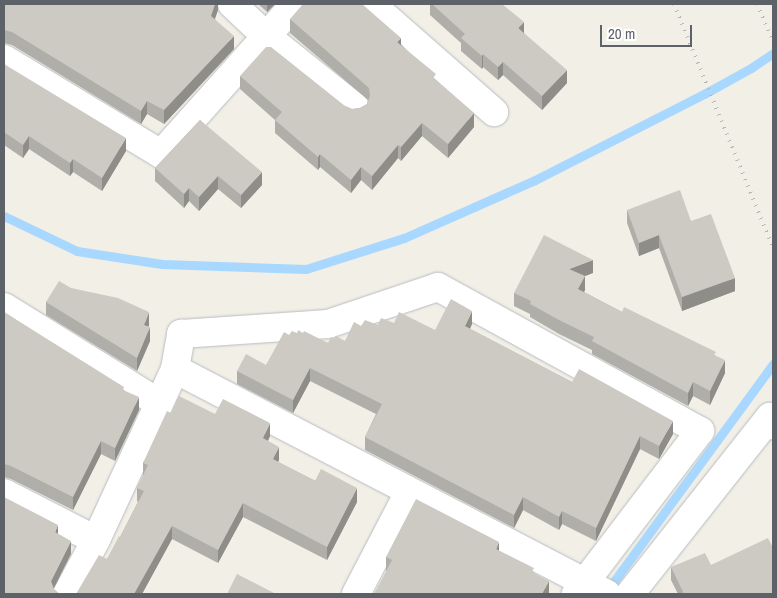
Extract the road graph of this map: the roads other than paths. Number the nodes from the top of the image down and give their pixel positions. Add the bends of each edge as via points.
1 (232, 4) edge
2 (294, 4) edge
3 (371, 4) edge
4 (266, 36) junction
5 (4, 59) edge
6 (355, 108) edge
7 (494, 112) dead end
8 (4, 308) edge
9 (175, 369) junction
10 (159, 403) junction
11 (773, 425) edge
12 (410, 492) junction
13 (4, 494) edge
14 (96, 540) junction
15 (589, 590) edge
16 (67, 594) edge
17 (356, 594) edge
18 (630, 594) edge

1 - 4 street
2 - 4 street
3 - 7 street
4 - 5 street via 162,154
4 - 6 street
8 - 10 street
9 - 10 street
9 - 12 street
9 - 15 street via 181,334 328,324 438,287 700,431
10 - 14 street
11 - 18 street via 770,417
12 - 15 street
12 - 17 street
13 - 14 street
14 - 16 street

